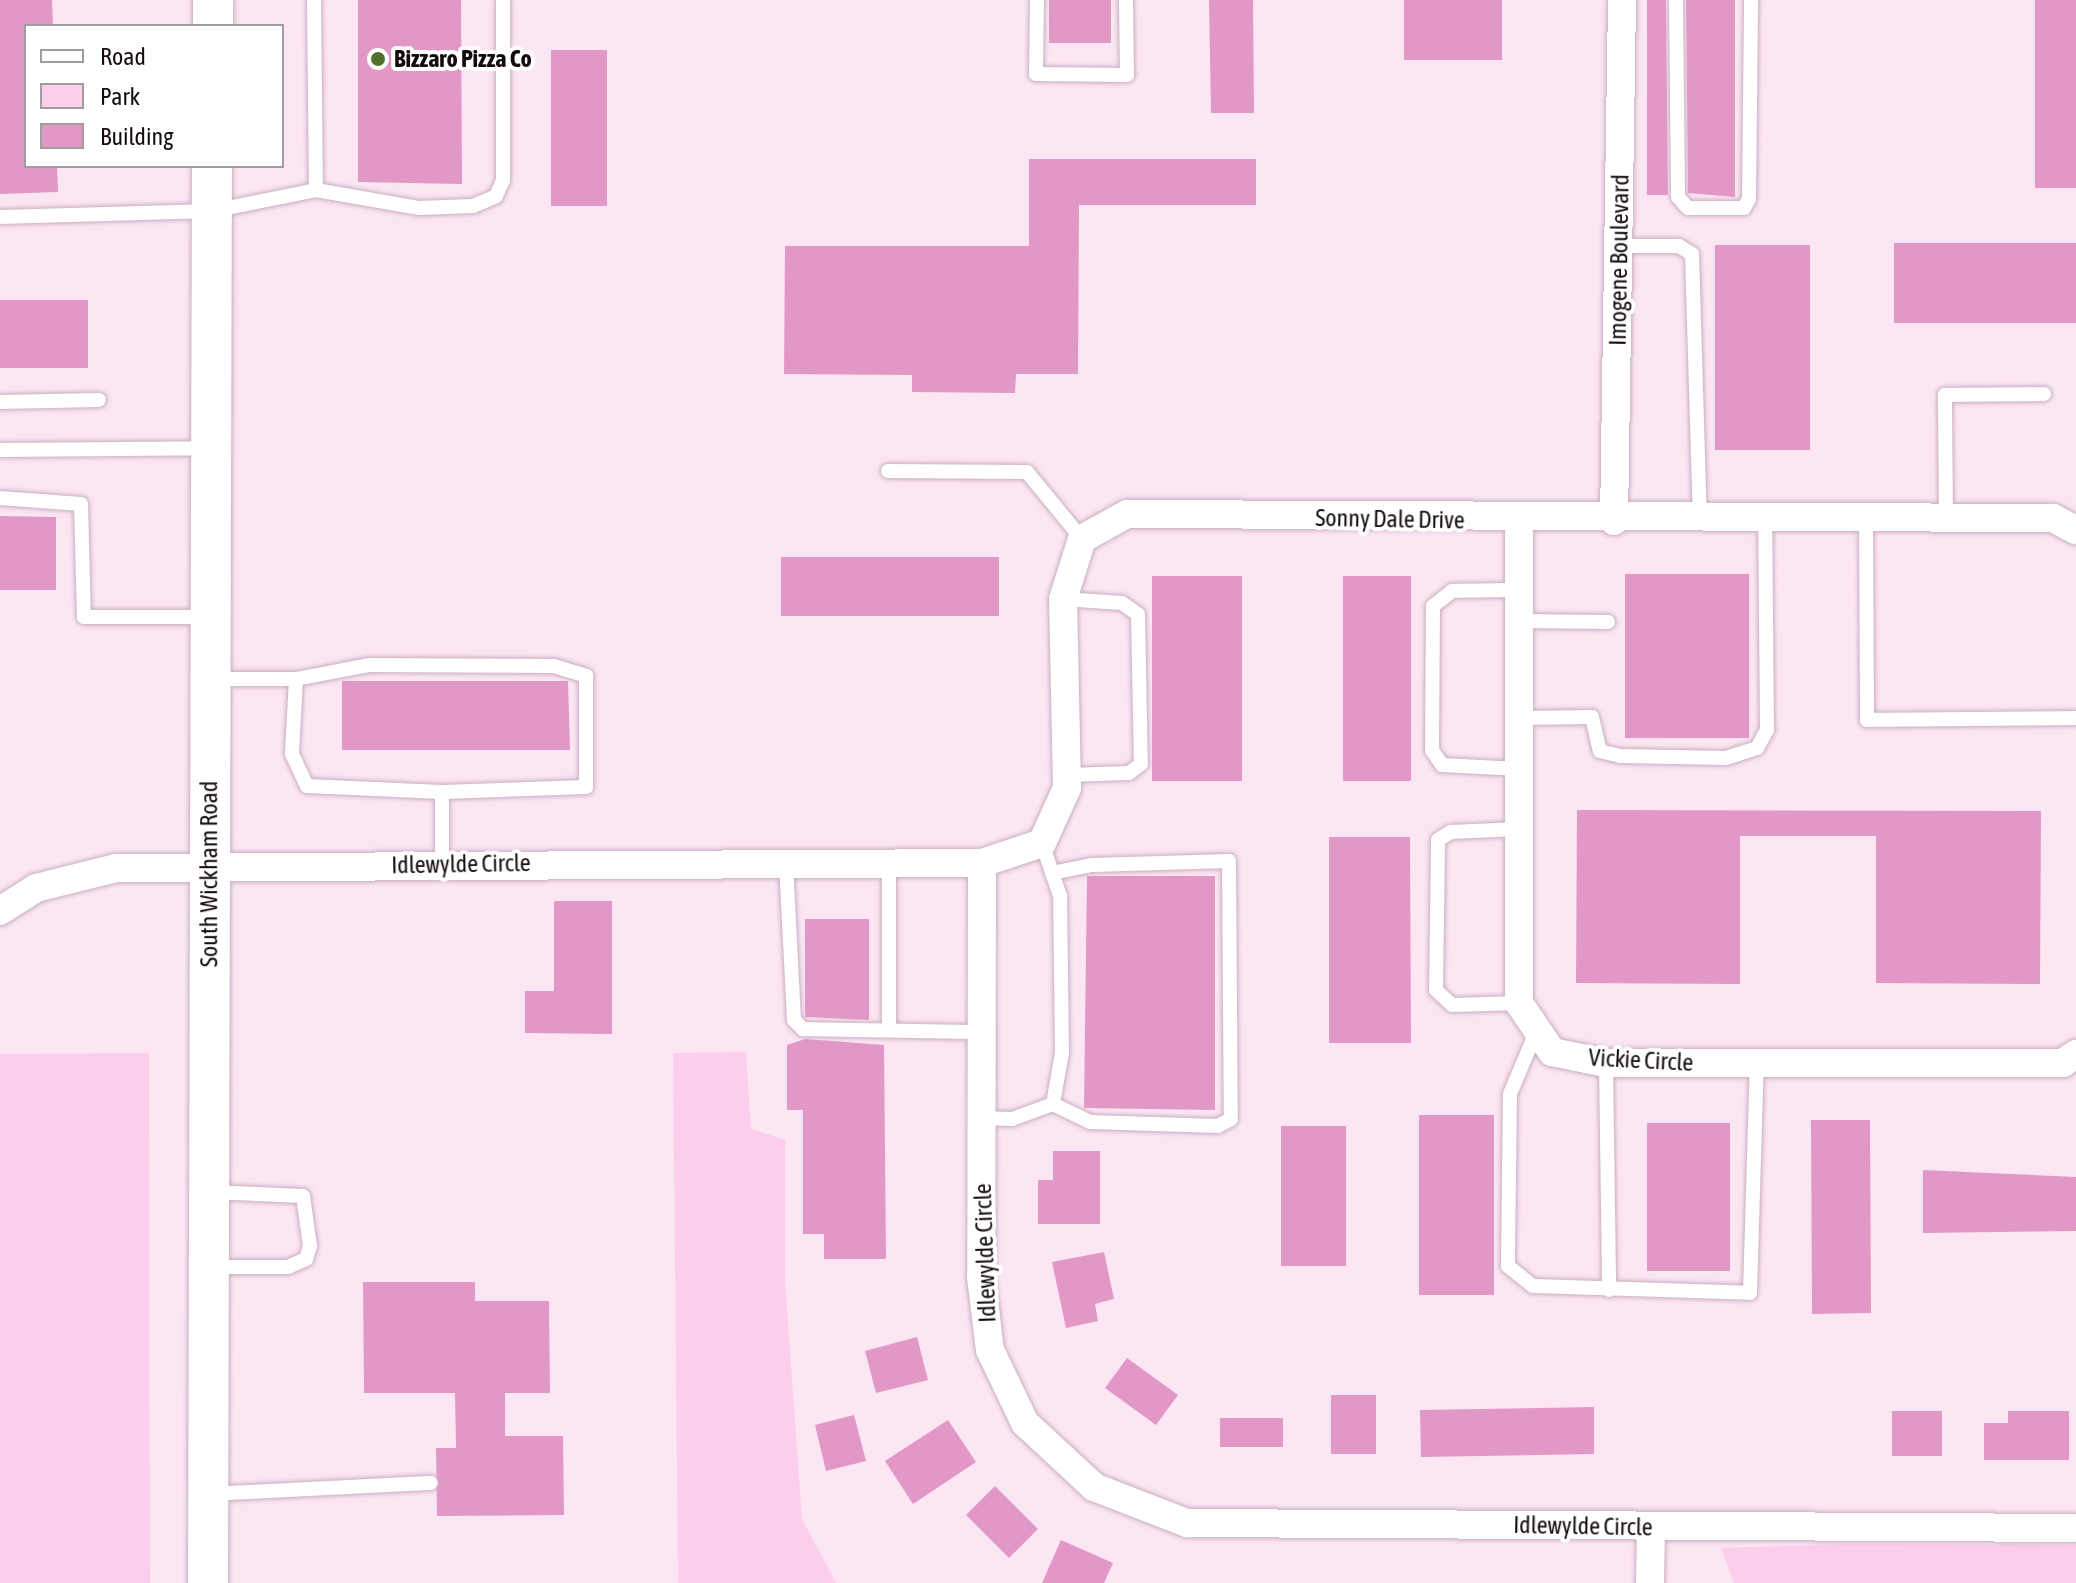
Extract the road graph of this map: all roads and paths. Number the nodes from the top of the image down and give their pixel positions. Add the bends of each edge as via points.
1 (213, 0) edge
2 (314, 0) edge
3 (503, 0) edge
4 (1037, 0) edge
5 (1126, 0) edge
6 (1622, 0) edge
7 (1676, 0) edge
8 (1751, 0) edge
9 (213, 24) edge
10 (212, 168) edge
11 (316, 190) junction
12 (212, 211) junction
13 (0, 217) edge
14 (1619, 246) junction
15 (2044, 394) dead end
16 (99, 400) dead end
17 (0, 402) edge
18 (210, 448) junction
19 (0, 450) edge
20 (888, 471) dead end
21 (0, 498) edge
22 (1866, 519) junction
23 (1946, 519) junction
24 (1701, 520) junction
25 (1765, 520) junction
26 (1519, 521) junction
27 (1614, 521) junction
28 (2076, 530) edge
29 (1082, 539) junction
30 (1519, 590) junction
31 (1063, 599) junction
32 (210, 617) junction
33 (1519, 621) junction
34 (1608, 622) dead end
35 (210, 679) junction
36 (296, 679) junction
37 (1519, 718) junction
38 (2076, 718) edge
39 (1519, 769) junction
40 (1067, 775) junction
41 (442, 792) junction
42 (1519, 829) junction
43 (1042, 843) junction
44 (786, 862) junction
45 (889, 862) junction
46 (982, 863) junction
47 (442, 864) junction
48 (208, 866) junction
49 (1052, 873) junction
50 (0, 911) edge
51 (1519, 1003) junction
52 (889, 1030) junction
53 (1537, 1030) junction
54 (982, 1032) junction
55 (2076, 1054) edge
56 (1606, 1063) junction
57 (1757, 1063) junction
58 (1053, 1104) junction
59 (982, 1118) junction
60 (208, 1192) junction
61 (208, 1267) junction
62 (1609, 1290) junction
63 (431, 1483) dead end
64 (208, 1494) junction
65 (1651, 1527) junction
66 (2076, 1528) edge
67 (208, 1583) edge
68 (1650, 1583) edge

1 - 9 main road
2 - 11 lane
3 - 11 lane via 503,180 496,196 473,206 419,208 355,202
4 - 5 lane via 1036,74 1127,75
6 - 14 street, Imogene Boulevard
7 - 8 lane via 1679,204 1744,208 1751,186
10 - 12 main road, South Wickham Road
11 - 12 lane
12 - 13 lane
12 - 18 main road, South Wickham Road
14 - 24 lane via 1679,246 1692,254
14 - 27 street, Imogene Boulevard
15 - 23 lane via 1945,395
16 - 17 lane
18 - 19 lane
18 - 32 main road, South Wickham Road
20 - 29 lane via 1027,472
21 - 32 lane via 81,504 84,617
22 - 23 street, Sonny Dale Drive
22 - 25 street, Sonny Dale Drive
22 - 38 lane via 1867,720
23 - 28 street, Sonny Dale Drive via 2053,518
24 - 25 street, Sonny Dale Drive
24 - 27 street, Sonny Dale Drive
25 - 37 lane via 1767,730 1757,748 1726,758 1620,756 1600,751 1592,717
26 - 27 street, Sonny Dale Drive
26 - 29 street, Sonny Dale Drive via 1127,514
26 - 30 street
29 - 31 street
30 - 33 street
30 - 39 lane via 1452,591 1433,606 1432,750 1442,765
31 - 40 street
31 - 40 lane via 1122,603 1138,614 1141,764 1129,773
32 - 35 main road, South Wickham Road
33 - 34 lane
33 - 37 street
35 - 36 lane
35 - 48 main road, South Wickham Road
36 - 41 lane via 292,754 307,786
36 - 41 lane via 369,665 554,666 586,676 586,787
37 - 39 street
39 - 42 street
40 - 43 street
41 - 47 lane
42 - 51 street
42 - 51 lane via 1451,832 1438,840 1436,990 1452,1005
43 - 46 street
43 - 49 lane
44 - 45 street, Idlewylde Circle
44 - 47 street, Idlewylde Circle
44 - 52 lane via 794,1020 803,1029
45 - 46 street, Idlewylde Circle
45 - 52 lane
46 - 54 street, Idlewylde Circle
47 - 48 street, Idlewylde Circle
48 - 50 street, Idlewylde Circle via 116,868 36,888
48 - 60 main road, South Wickham Road
49 - 58 lane via 1060,896 1062,1053
49 - 58 lane via 1092,865 1229,861 1231,1119 1218,1126 1090,1122
51 - 53 street, Vickie Circle
52 - 54 lane
53 - 56 street, Vickie Circle via 1552,1052
53 - 62 lane via 1510,1094 1508,1266 1533,1286
54 - 59 street, Idlewylde Circle
55 - 57 street, Vickie Circle via 2063,1063
56 - 57 street, Vickie Circle
56 - 62 lane
57 - 62 lane via 1750,1293
58 - 59 lane via 1012,1119
59 - 65 street, Idlewylde Circle via 981,1277 990,1350 1025,1423 1094,1487 1187,1523
60 - 61 main road, South Wickham Road
60 - 61 lane via 295,1194 309,1202 310,1219 309,1254 301,1264
61 - 64 main road, South Wickham Road
63 - 64 lane
64 - 67 main road, South Wickham Road
65 - 66 street, Idlewylde Circle
65 - 68 street

